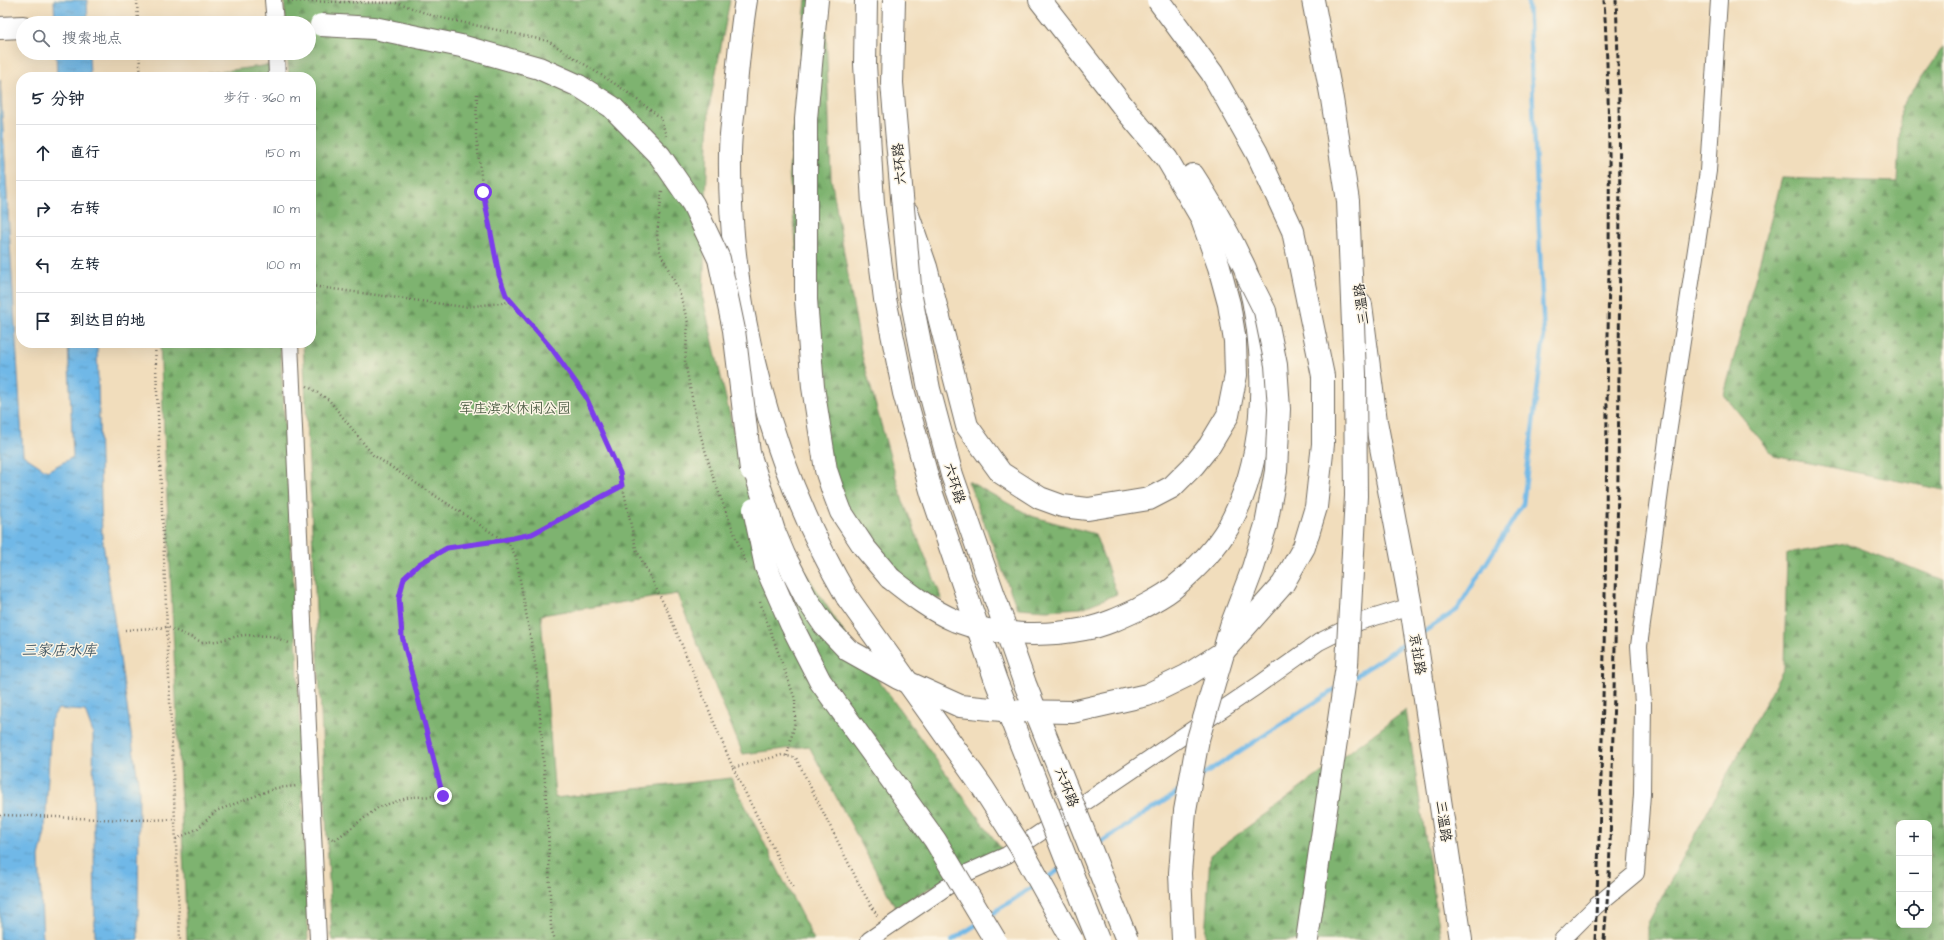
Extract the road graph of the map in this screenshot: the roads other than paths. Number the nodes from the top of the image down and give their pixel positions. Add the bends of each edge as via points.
1 (273, 0) edge
2 (746, 0) edge
3 (817, 0) edge
4 (866, 0) edge
5 (894, 0) edge
6 (1040, 0) edge
7 (1056, 0) edge
8 (1158, 0) edge
9 (1313, 0) edge
10 (1324, 0) edge
11 (1719, 0) edge
12 (274, 16) edge
13 (316, 25) edge
14 (0, 28) edge
15 (16, 28) edge
16 (276, 60) edge
17 (277, 72) edge
18 (902, 197) junction
19 (1207, 212) junction
20 (1246, 273) junction
21 (290, 348) edge
22 (750, 456) junction
23 (1411, 606) junction
24 (1426, 701) joint
25 (318, 940) edge
26 (869, 940) edge
27 (995, 940) edge
28 (1072, 940) edge
29 (1098, 940) edge
30 (1127, 940) edge
31 (1183, 940) edge
32 (1307, 940) edge
33 (1461, 940) edge
34 (1562, 940) edge

1 - 12 street
2 - 28 highway, bridge via 739,46 730,154 735,268 756,374 779,446 824,558 847,597 982,788 1020,846
3 - 20 highway, bridge via 806,119 806,300 813,387 826,470 841,512 864,547 890,578 921,602 956,620 994,631 1042,633 1086,629 1139,609 1176,586 1200,562 1228,526 1244,490 1255,448 1261,372 1258,336
4 - 29 highway, 六环路, bridge via 865,64 873,204 885,299 904,393 932,494 996,681
5 - 18 highway, 六环路, bridge via 892,83
6 - 19 highway
7 - 19 highway via 1177,150
8 - 22 highway, bridge via 1212,73 1257,153 1293,231 1323,376 1323,444 1316,507 1304,547 1283,584 1222,654 1186,676 1147,695 1072,712 1012,712 960,706 898,678 848,650 825,626 806,598 784,555
9 - 32 highway, bridge via 1348,201 1355,374 1356,496 1347,666
10 - 23 highway, 三温路 via 1371,387
11 - 34 street via 1708,171 1639,646 1643,704 1642,794 1636,873 1596,906
13 - 22 highway, bridge via 374,28 461,46 539,68 579,86 612,107 660,156 693,204 719,259 734,330
14 - 15 highway
16 - 17 street
18 - 19 highway, bridge via 926,267 967,426 1001,473 1040,498 1062,506 1088,509 1149,499 1172,487 1210,445 1228,415 1236,375 1235,341
18 - 30 highway, 六环路, bridge via 911,297 929,390 952,475 1025,684
19 - 20 highway via 1227,231
20 - 31 highway, bridge via 1265,311 1276,365 1280,409 1276,471 1264,532 1231,626 1198,739 1185,811 1180,873
21 - 25 street
22 - 27 highway, bridge via 754,511 766,567 794,630 820,681 935,840
23 - 24 highway, 京拉路
23 - 26 street via 1359,622 1319,642 1007,855 967,873
24 - 33 highway, 三温路

